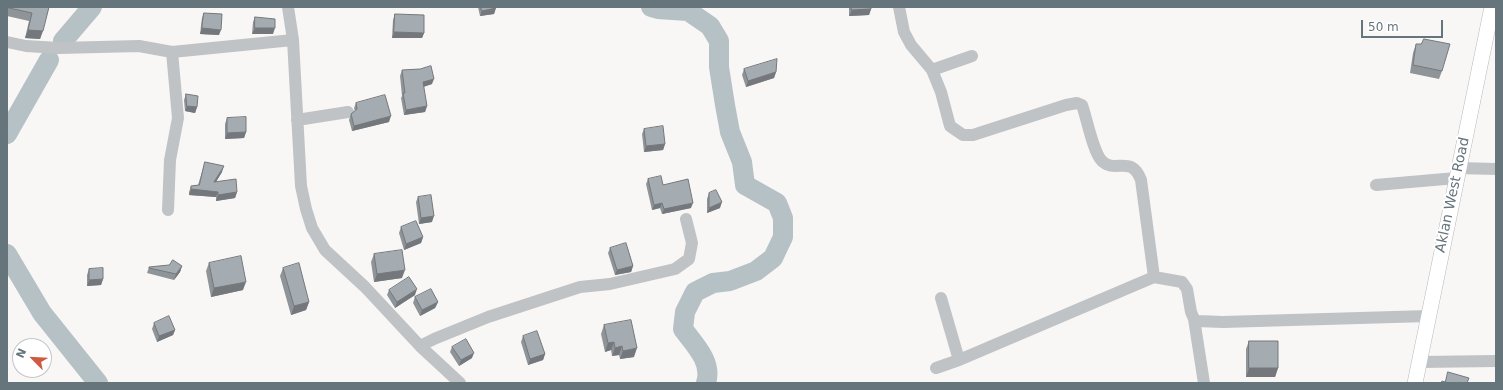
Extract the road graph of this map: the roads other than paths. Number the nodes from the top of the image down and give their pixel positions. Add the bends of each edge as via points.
1 (288, 7) edge
2 (898, 7) edge
3 (1492, 7) edge
4 (293, 40) junction
5 (7, 42) edge
6 (172, 52) junction
7 (972, 56) dead end
8 (932, 70) junction
9 (348, 112) dead end
10 (297, 120) junction
11 (1496, 169) edge
12 (1457, 173) junction
13 (1376, 185) dead end
14 (168, 210) dead end
15 (686, 218) dead end
16 (1154, 277) junction
17 (941, 298) dead end
18 (1428, 316) junction
19 (1194, 319) junction
20 (420, 346) junction
21 (959, 360) junction
22 (1496, 361) edge
23 (1420, 362) junction
24 (936, 368) dead end
25 (460, 383) edge
26 (1204, 383) edge
27 (1415, 383) edge

1 - 4 street
2 - 8 street via 904,32 911,45
3 - 12 main road, Aklan West Road
4 - 6 street
4 - 10 street
5 - 6 street via 59,48 139,46
6 - 14 street via 178,118 170,160
7 - 8 street
8 - 16 street via 950,126 963,134 973,135 1066,105 1082,105 1096,151 1102,161 1108,165 1129,166 1138,172
9 - 10 street
10 - 20 street via 301,186 312,228 325,250 365,287
11 - 12 street
12 - 13 street
12 - 18 main road, Aklan West Road
15 - 20 street via 692,243 689,259 675,268 610,284 580,287 488,317
16 - 19 street via 1182,282 1187,289
16 - 21 street
17 - 21 street
18 - 19 street via 1223,322
18 - 23 main road, Aklan West Road
19 - 26 street
20 - 25 street
21 - 24 street
22 - 23 street
23 - 27 main road, Aklan West Road

